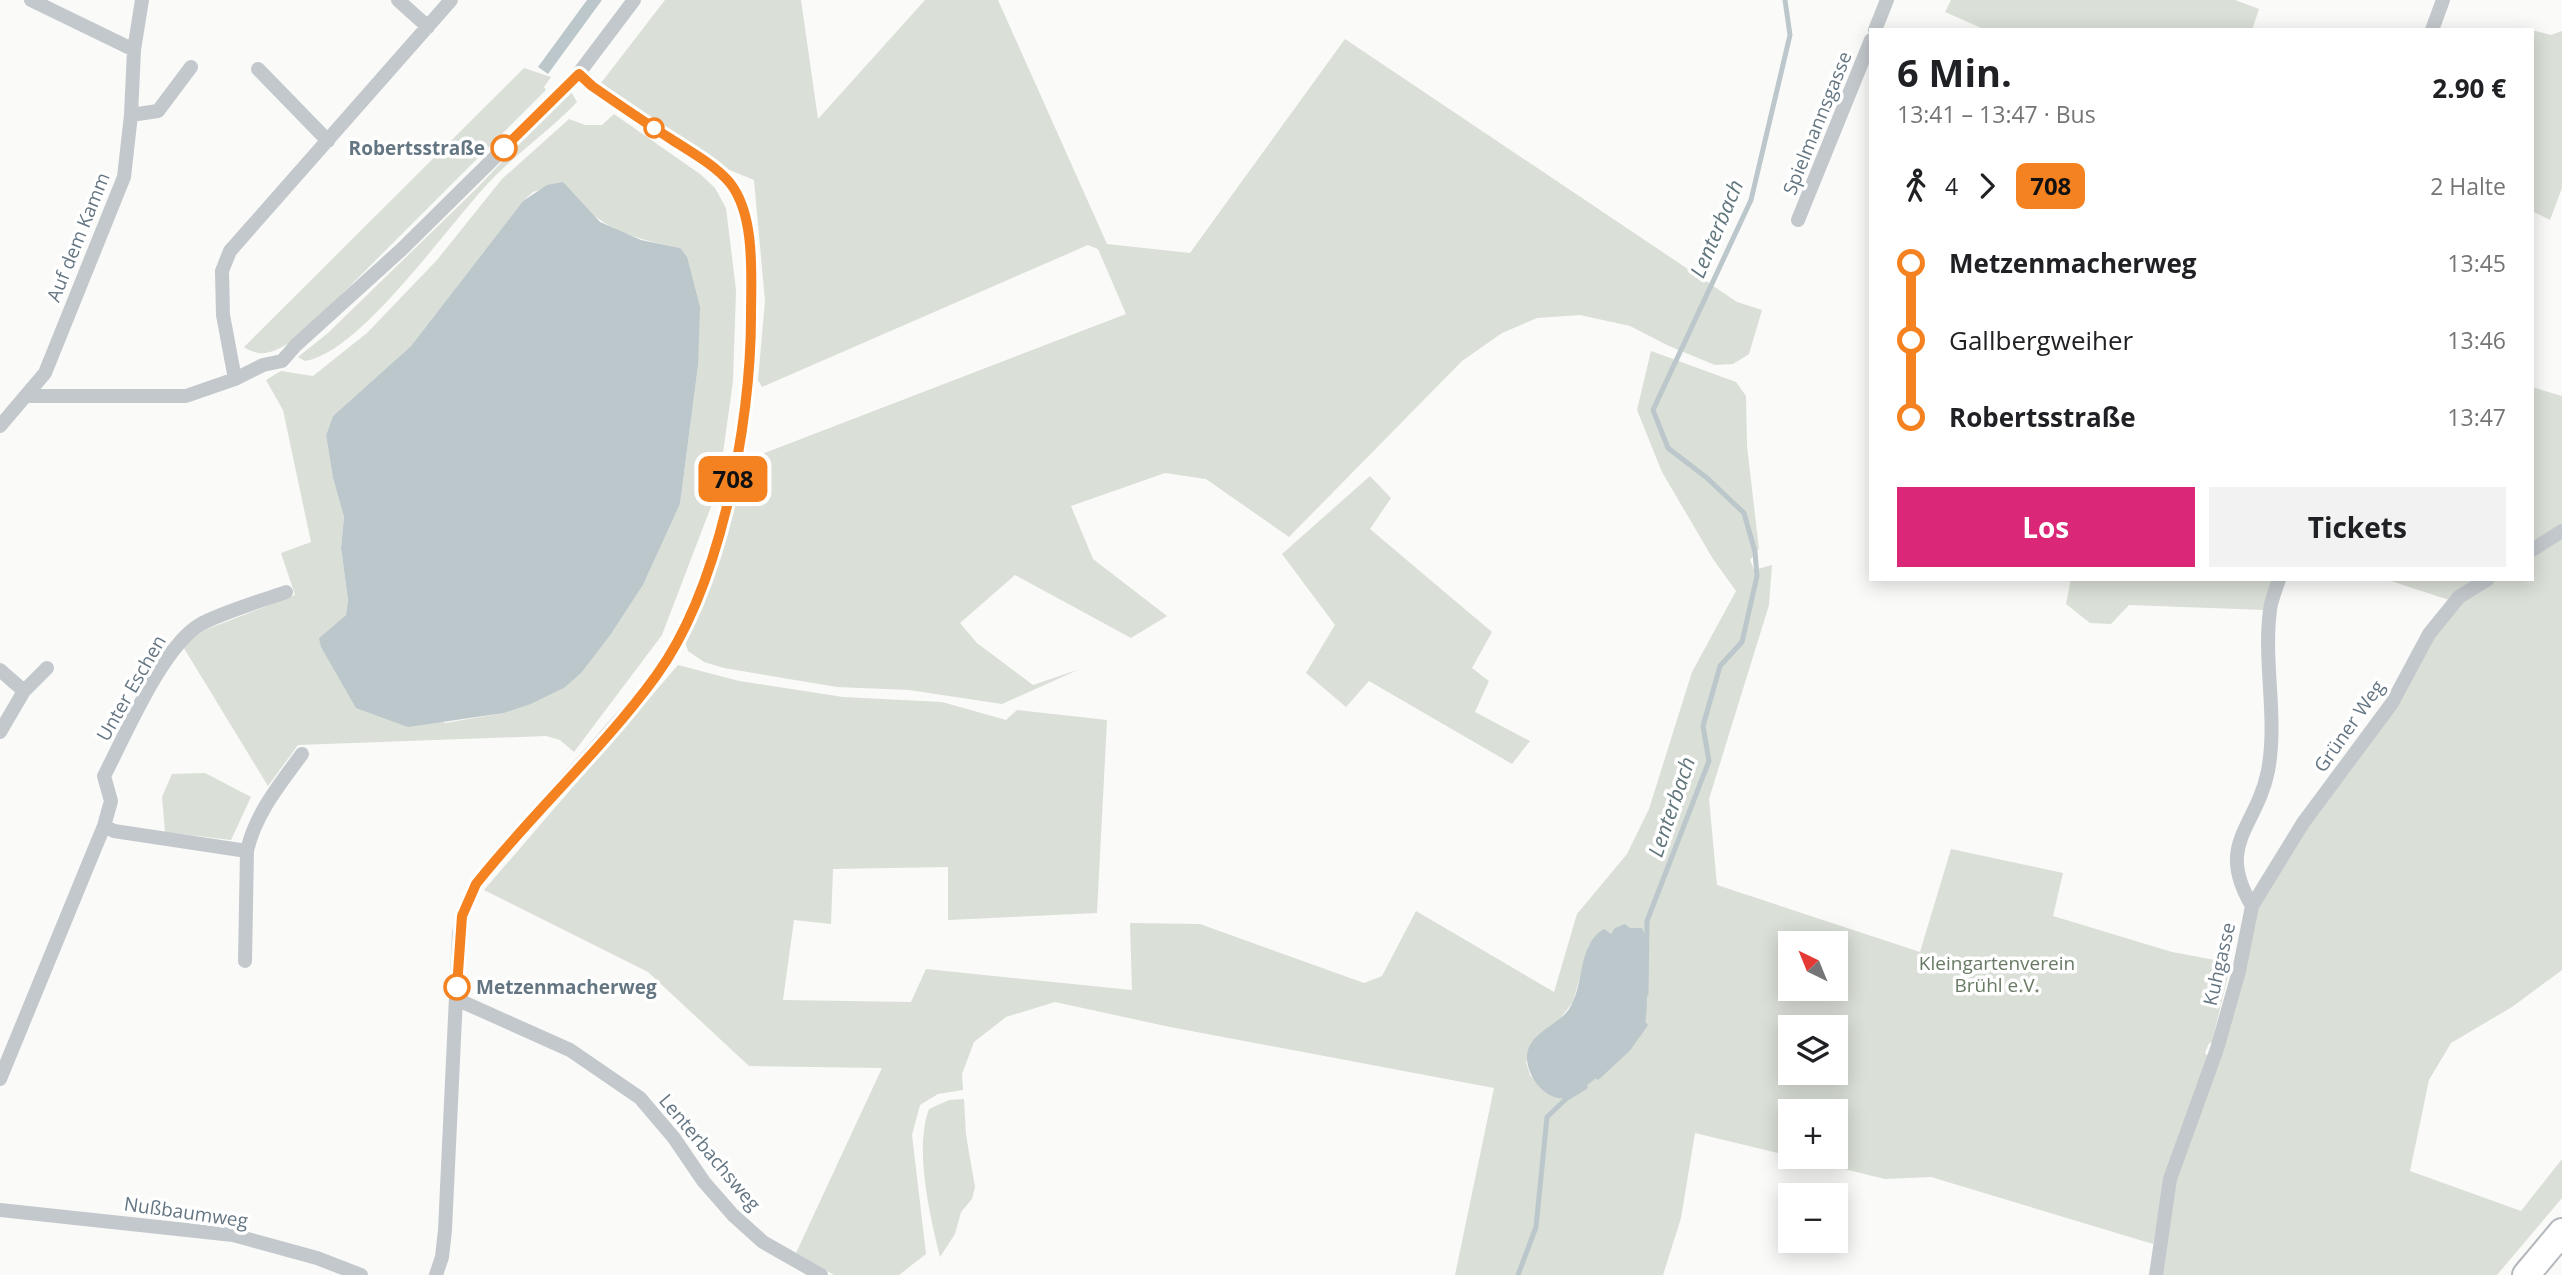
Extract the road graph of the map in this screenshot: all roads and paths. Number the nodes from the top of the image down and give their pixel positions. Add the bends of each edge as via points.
1 (31, 0) edge
2 (142, 0) edge
3 (398, 0) edge
4 (451, 0) edge
5 (634, 0) edge
6 (1887, 0) edge
7 (2443, 0) edge
8 (428, 27) junction
9 (1876, 28) edge
10 (2433, 28) edge
11 (1869, 45) edge
12 (134, 50) junction
13 (191, 67) dead end
14 (258, 69) dead end
15 (579, 74) junction
16 (131, 115) junction
17 (328, 141) junction
18 (1798, 220) dead end
19 (235, 379) junction
20 (27, 396) junction
21 (0, 426) edge
22 (2562, 531) edge
23 (2534, 549) edge
24 (2278, 581) edge
25 (2485, 581) edge
26 (286, 592) dead end
27 (47, 668) dead end
28 (0, 670) edge
29 (24, 691) junction
30 (0, 732) edge
31 (302, 754) dead end
32 (104, 826) junction
33 (247, 851) junction
34 (2252, 906) junction
35 (245, 961) dead end
36 (456, 999) junction
37 (0, 1079) edge
38 (0, 1210) edge
39 (2562, 1232) edge
40 (361, 1275) edge
41 (436, 1275) edge
42 (821, 1275) edge
43 (2156, 1275) edge
44 (2526, 1275) edge

1 - 12 street
2 - 12 street, Auf dem Kamm
3 - 8 street
4 - 8 street
5 - 15 street
6 - 9 street
7 - 10 street
8 - 17 street
11 - 18 street, Spielmannsgasse
12 - 16 street, Auf dem Kamm
13 - 16 street via 158,111
14 - 17 street
15 - 19 street via 282,361
15 - 36 street via 730,184 742,207 750,242 749,382 736,467 691,613 650,684 476,884 462,916
16 - 20 street, Auf dem Kamm via 124,177 44,373
17 - 19 street via 245,231 222,271 223,315
19 - 20 street via 186,396
20 - 21 street, Auf dem Kamm
22 - 23 street
24 - 34 street, Kuhgasse via 2270,609 2268,645 2272,705 2268,770 2236,852 2237,872
25 - 34 street, Grüner Weg via 2459,597 2429,634 2392,703 2303,823
26 - 32 street, Unter Eschen via 201,624 180,640 104,776 111,801
27 - 29 street
28 - 29 street
29 - 30 street
31 - 33 street via 251,832
32 - 33 street
32 - 37 street, Unter Eschen
33 - 35 street
34 - 43 street, Kuhgasse via 2215,1056 2170,1179
36 - 41 street via 445,1230
36 - 42 street, Lenterbachsweg via 570,1050 640,1098 733,1215 763,1242
38 - 40 street, Nußbaumweg via 233,1235
39 - 44 highway

